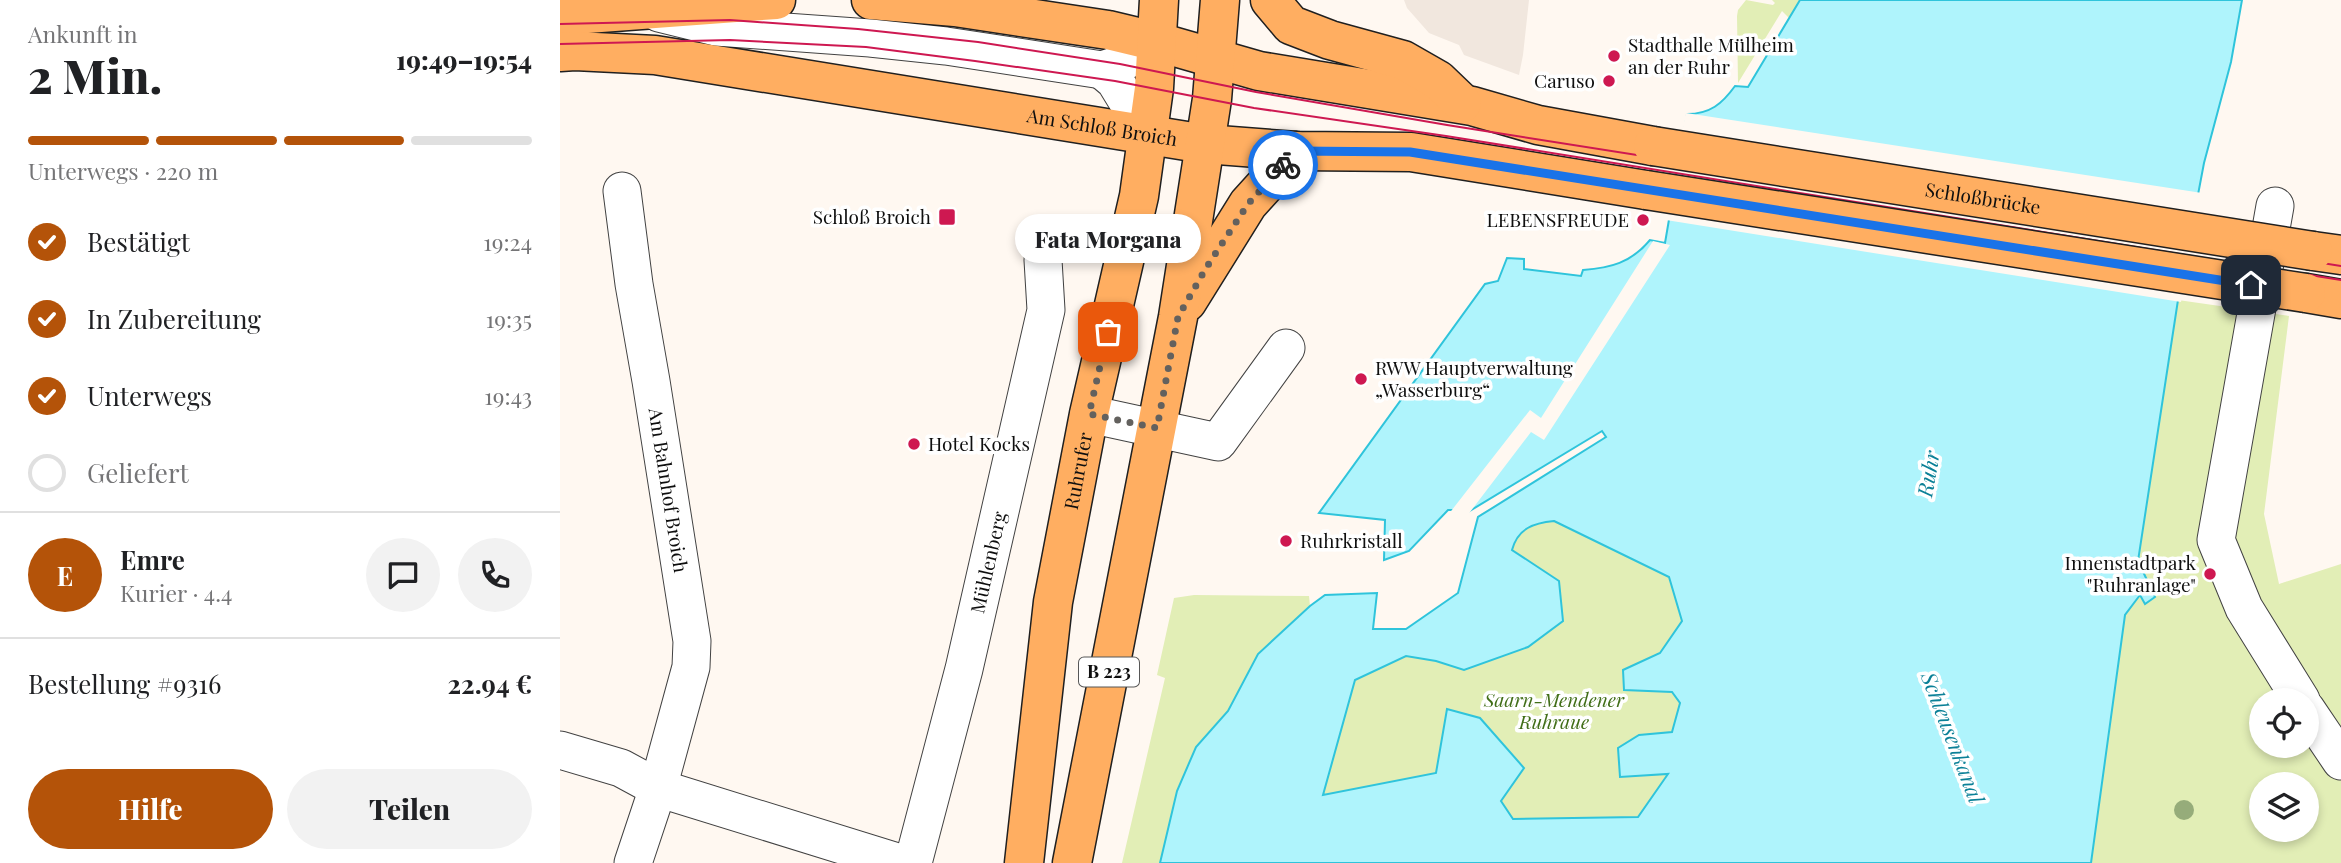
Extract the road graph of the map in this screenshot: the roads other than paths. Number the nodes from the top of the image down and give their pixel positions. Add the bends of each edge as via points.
1 (776, 0) edge
2 (871, 0) edge
3 (1159, 0) edge
4 (1220, 0) edge
5 (1270, 0) edge
6 (651, 11) junction
7 (1076, 12) edge
8 (560, 16) edge
9 (716, 27) junction
10 (1158, 42) junction
11 (567, 52) edge
12 (1216, 60) junction
13 (1102, 70) junction
14 (1468, 105) junction
15 (1148, 135) junction
16 (1205, 144) junction
17 (1296, 151) junction
18 (622, 191) dead end
19 (2275, 206) dead end
20 (2327, 253) edge
21 (1043, 260) dead end
22 (2327, 297) edge
23 (1178, 317) junction
24 (1286, 348) dead end
25 (1089, 414) junction
26 (1157, 428) junction
27 (2294, 688) edge
28 (2319, 728) edge
29 (560, 750) edge
30 (2341, 761) edge
31 (658, 788) junction
32 (632, 863) edge
33 (900, 863) edge
34 (913, 863) edge
35 (1024, 863) edge
36 (1072, 863) edge

1 - 6 main road
2 - 7 main road
3 - 10 main road, Ruhrufer
4 - 12 main road, B 223
5 - 14 main road via 1291,25 1404,60
6 - 8 main road
6 - 9 street
7 - 10 main road via 1108,30
9 - 11 street
9 - 13 street via 933,45
10 - 12 main road
10 - 13 street
10 - 15 main road, Ruhrufer
11 - 15 main road, Am Schloß Broich via 655,55
12 - 14 main road
12 - 16 main road, B 223
13 - 15 street via 1115,82
14 - 20 main road, Schloßbrücke, bridge via 1538,125 1653,146
15 - 16 main road, Am Schloß Broich
15 - 25 main road, Ruhrufer via 1139,196
16 - 17 main road, Am Schloß Broich
16 - 23 main road, B 223
17 - 22 main road, Am Schloß Broich, bridge via 1410,152
17 - 23 main road via 1248,204
18 - 31 street, Am Bahnhof Broich via 692,642 691,667
19 - 27 street via 2216,540 2244,608
21 - 34 street, Mühlenberg via 1046,310 964,669
23 - 26 main road, B 223
24 - 26 street via 1219,442
25 - 26 street
25 - 35 main road, Ruhrufer via 1053,602
26 - 36 main road, B 223
28 - 30 street
29 - 31 street via 621,768
31 - 32 street, Am Bahnhof Broich
31 - 33 street

